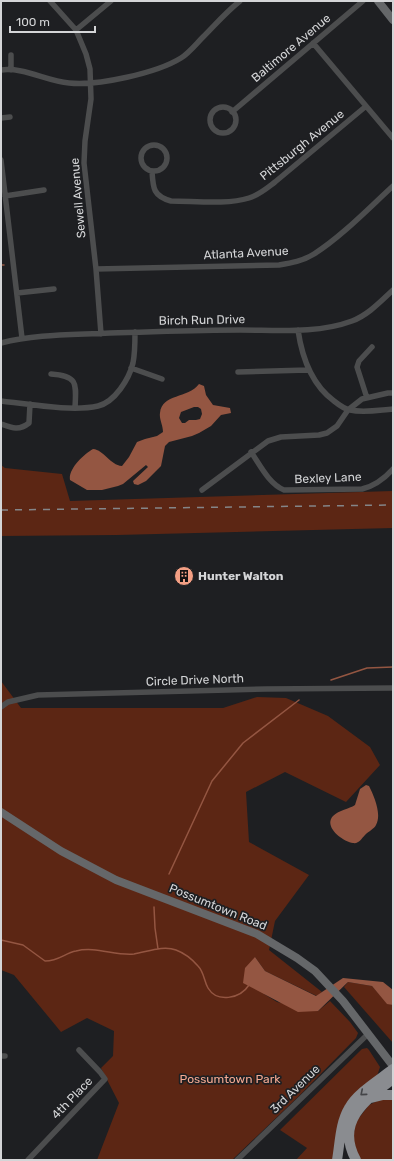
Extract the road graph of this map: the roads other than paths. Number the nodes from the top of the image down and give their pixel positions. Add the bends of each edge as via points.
1 (50, 1) edge
2 (111, 1) edge
3 (240, 1) edge
4 (363, 1) edge
5 (378, 1) edge
6 (393, 20) edge
7 (76, 30) junction
8 (313, 43) junction
9 (11, 55) dead end
10 (1, 70) edge
11 (12, 70) junction
12 (91, 83) junction
13 (365, 107) junction
14 (232, 112) junction
15 (10, 117) dead end
16 (1, 118) edge
17 (393, 138) edge
18 (1, 160) edge
19 (152, 171) junction
20 (2, 176) edge
21 (393, 186) edge
22 (44, 190) dead end
23 (5, 196) junction
24 (96, 269) junction
25 (54, 288) dead end
26 (393, 290) edge
27 (17, 293) junction
28 (298, 330) junction
29 (135, 332) junction
30 (101, 334) junction
31 (22, 338) junction
32 (1, 343) edge
33 (372, 347) dead end
34 (132, 368) junction
35 (308, 370) junction
36 (238, 372) dead end
37 (51, 374) dead end
38 (162, 379) dead end
39 (393, 393) edge
40 (366, 398) junction
41 (1, 401) edge
42 (30, 404) junction
43 (75, 408) junction
44 (393, 409) edge
45 (348, 410) junction
46 (1, 424) edge
47 (251, 452) junction
48 (393, 469) edge
49 (202, 490) dead end
50 (393, 688) edge
51 (1, 707) edge
52 (1, 812) edge
53 (368, 1034) junction
54 (79, 1050) dead end
55 (393, 1067) edge
56 (393, 1079) edge
57 (393, 1095) edge
58 (368, 1100) junction
59 (28, 1160) edge
60 (237, 1160) edge
61 (337, 1160) edge
62 (356, 1160) edge

1 - 7 street, Sewell Avenue
2 - 7 street
3 - 12 street via 182,58 149,71
4 - 8 street, Baltimore Avenue
5 - 6 main road
7 - 12 street, Sewell Avenue via 86,54
8 - 13 street
8 - 14 street, Baltimore Avenue
9 - 11 street
10 - 11 street
11 - 12 street via 64,82
12 - 24 street, Sewell Avenue via 84,163
13 - 17 street
13 - 19 street, Pittsburgh Avenue via 276,182 249,198 231,201 171,201 162,198 156,192
14 - 14 street via 226,108 214,111 210,118 214,129 220,133 232,130 236,120
15 - 16 street
18 - 20 street
19 - 19 street via 161,169 167,158 158,146 150,146 143,151 141,158 143,166
20 - 23 street
21 - 24 street, Atlanta Avenue via 340,234 313,255 298,262 279,265
22 - 23 street
23 - 27 street
24 - 30 street, Sewell Avenue
25 - 27 street
26 - 28 street, Birch Run Drive via 368,312 353,320 322,328
27 - 31 street
28 - 29 street, Birch Run Drive
28 - 35 street
29 - 30 street, Birch Run Drive
29 - 34 street
30 - 31 street, Birch Run Drive
31 - 32 street, Birch Run Drive
33 - 40 street via 356,367
34 - 38 street
34 - 43 street via 111,400 99,406
35 - 36 street
35 - 45 street via 328,396
37 - 43 street via 64,375 72,379 76,389
39 - 40 street
40 - 45 street via 362,398
41 - 42 street
42 - 43 street
42 - 46 street via 29,423 25,426 14,429
44 - 45 street
45 - 47 street via 337,426 326,433 281,437
47 - 48 street, Bexley Lane via 273,483 284,490 362,489 378,482
47 - 49 street
50 - 51 street, Circle Drive North via 38,695 8,702
52 - 53 main road, Possumtown Road via 61,851 116,880 257,934 297,958 315,971 343,1001
53 - 55 main road, Possumtown Road
53 - 60 street, 3rd Avenue
54 - 59 street, 4th Place via 105,1079
55 -> 61 highway via 358,1097 348,1110
56 - 58 highway
57 - 58 highway
58 - 62 highway via 356,1111 350,1126 349,1141

